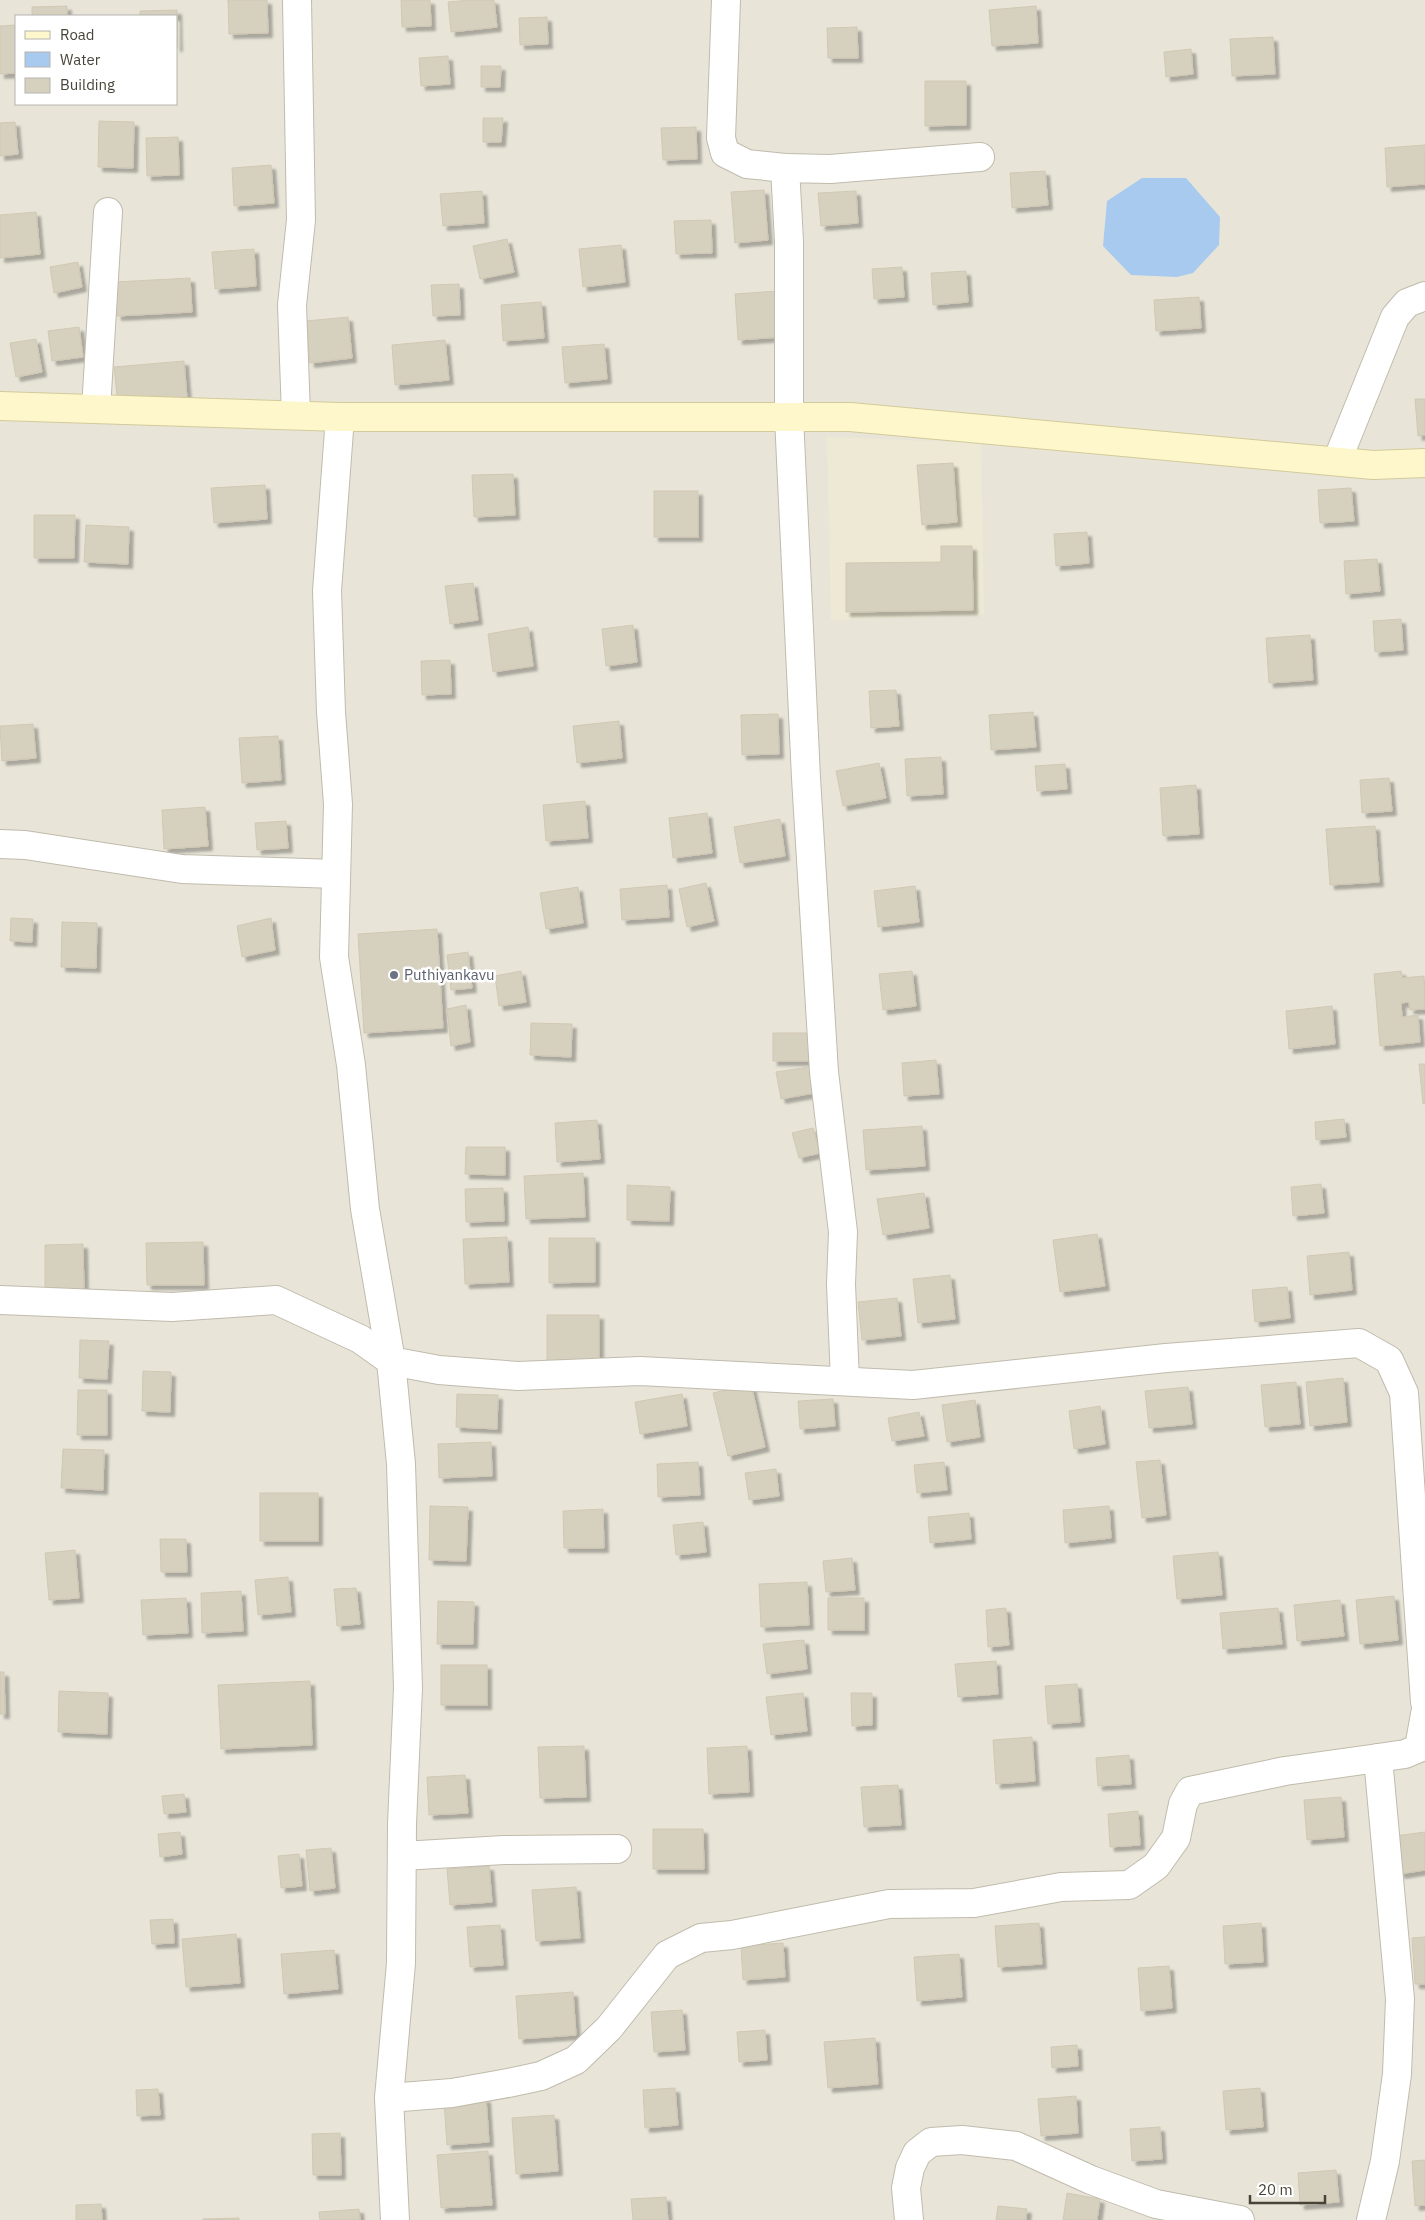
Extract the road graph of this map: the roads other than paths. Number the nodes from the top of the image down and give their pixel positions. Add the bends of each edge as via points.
1 (297, 0) edge
2 (726, 0) edge
3 (980, 157) dead end
4 (785, 168) junction
5 (108, 212) dead end
6 (1425, 296) edge
7 (0, 406) edge
8 (96, 409) junction
9 (296, 415) junction
10 (340, 417) junction
11 (789, 417) junction
12 (1336, 461) junction
13 (1425, 463) edge
14 (0, 844) edge
15 (336, 874) junction
16 (0, 1300) edge
17 (391, 1361) junction
18 (845, 1381) junction
19 (1415, 1391) edge
20 (1425, 1702) edge
21 (1425, 1714) edge
22 (1378, 1758) junction
23 (617, 1849) dead end
24 (402, 1856) junction
25 (390, 2098) junction
26 (395, 2220) edge
27 (909, 2220) edge
28 (1240, 2220) edge
29 (1371, 2220) edge

1 - 9 street via 301,220 292,305
2 - 4 street via 721,138 726,152 747,164
3 - 4 street via 830,169
4 - 11 street via 789,241
5 - 8 street
6 - 12 street via 1407,303 1394,317
7 - 8 main road
8 - 9 main road
9 - 10 main road
10 - 11 main road
10 - 15 street via 327,591 338,804
11 - 12 main road via 850,418
11 - 18 street via 815,940 824,1072 843,1232 841,1284
12 - 13 main road via 1373,465
14 - 15 street via 182,869
15 - 17 street via 334,957 351,1065 365,1209
16 - 17 street via 172,1307 276,1300 360,1339
17 - 18 street via 439,1370 518,1376 640,1371
17 - 24 street via 401,1464 408,1688
18 - 19 street via 912,1385 1166,1358 1359,1343 1390,1360
19 - 20 street
21 - 22 street via 1419,1748 1405,1754
22 - 25 street via 1285,1770 1190,1792 1183,1804 1176,1838 1156,1866 1129,1885 1061,1887 974,1903 889,1904 732,1935 701,1938 667,1955 609,2028 576,2060 541,2076 508,2084
22 - 29 street via 1400,1999 1397,2074 1385,2161
23 - 24 street via 504,1850
24 - 25 street via 401,1964
25 - 26 street
27 - 28 street via 906,2188 917,2153 931,2142 962,2140 1016,2146 1091,2180 1156,2204

